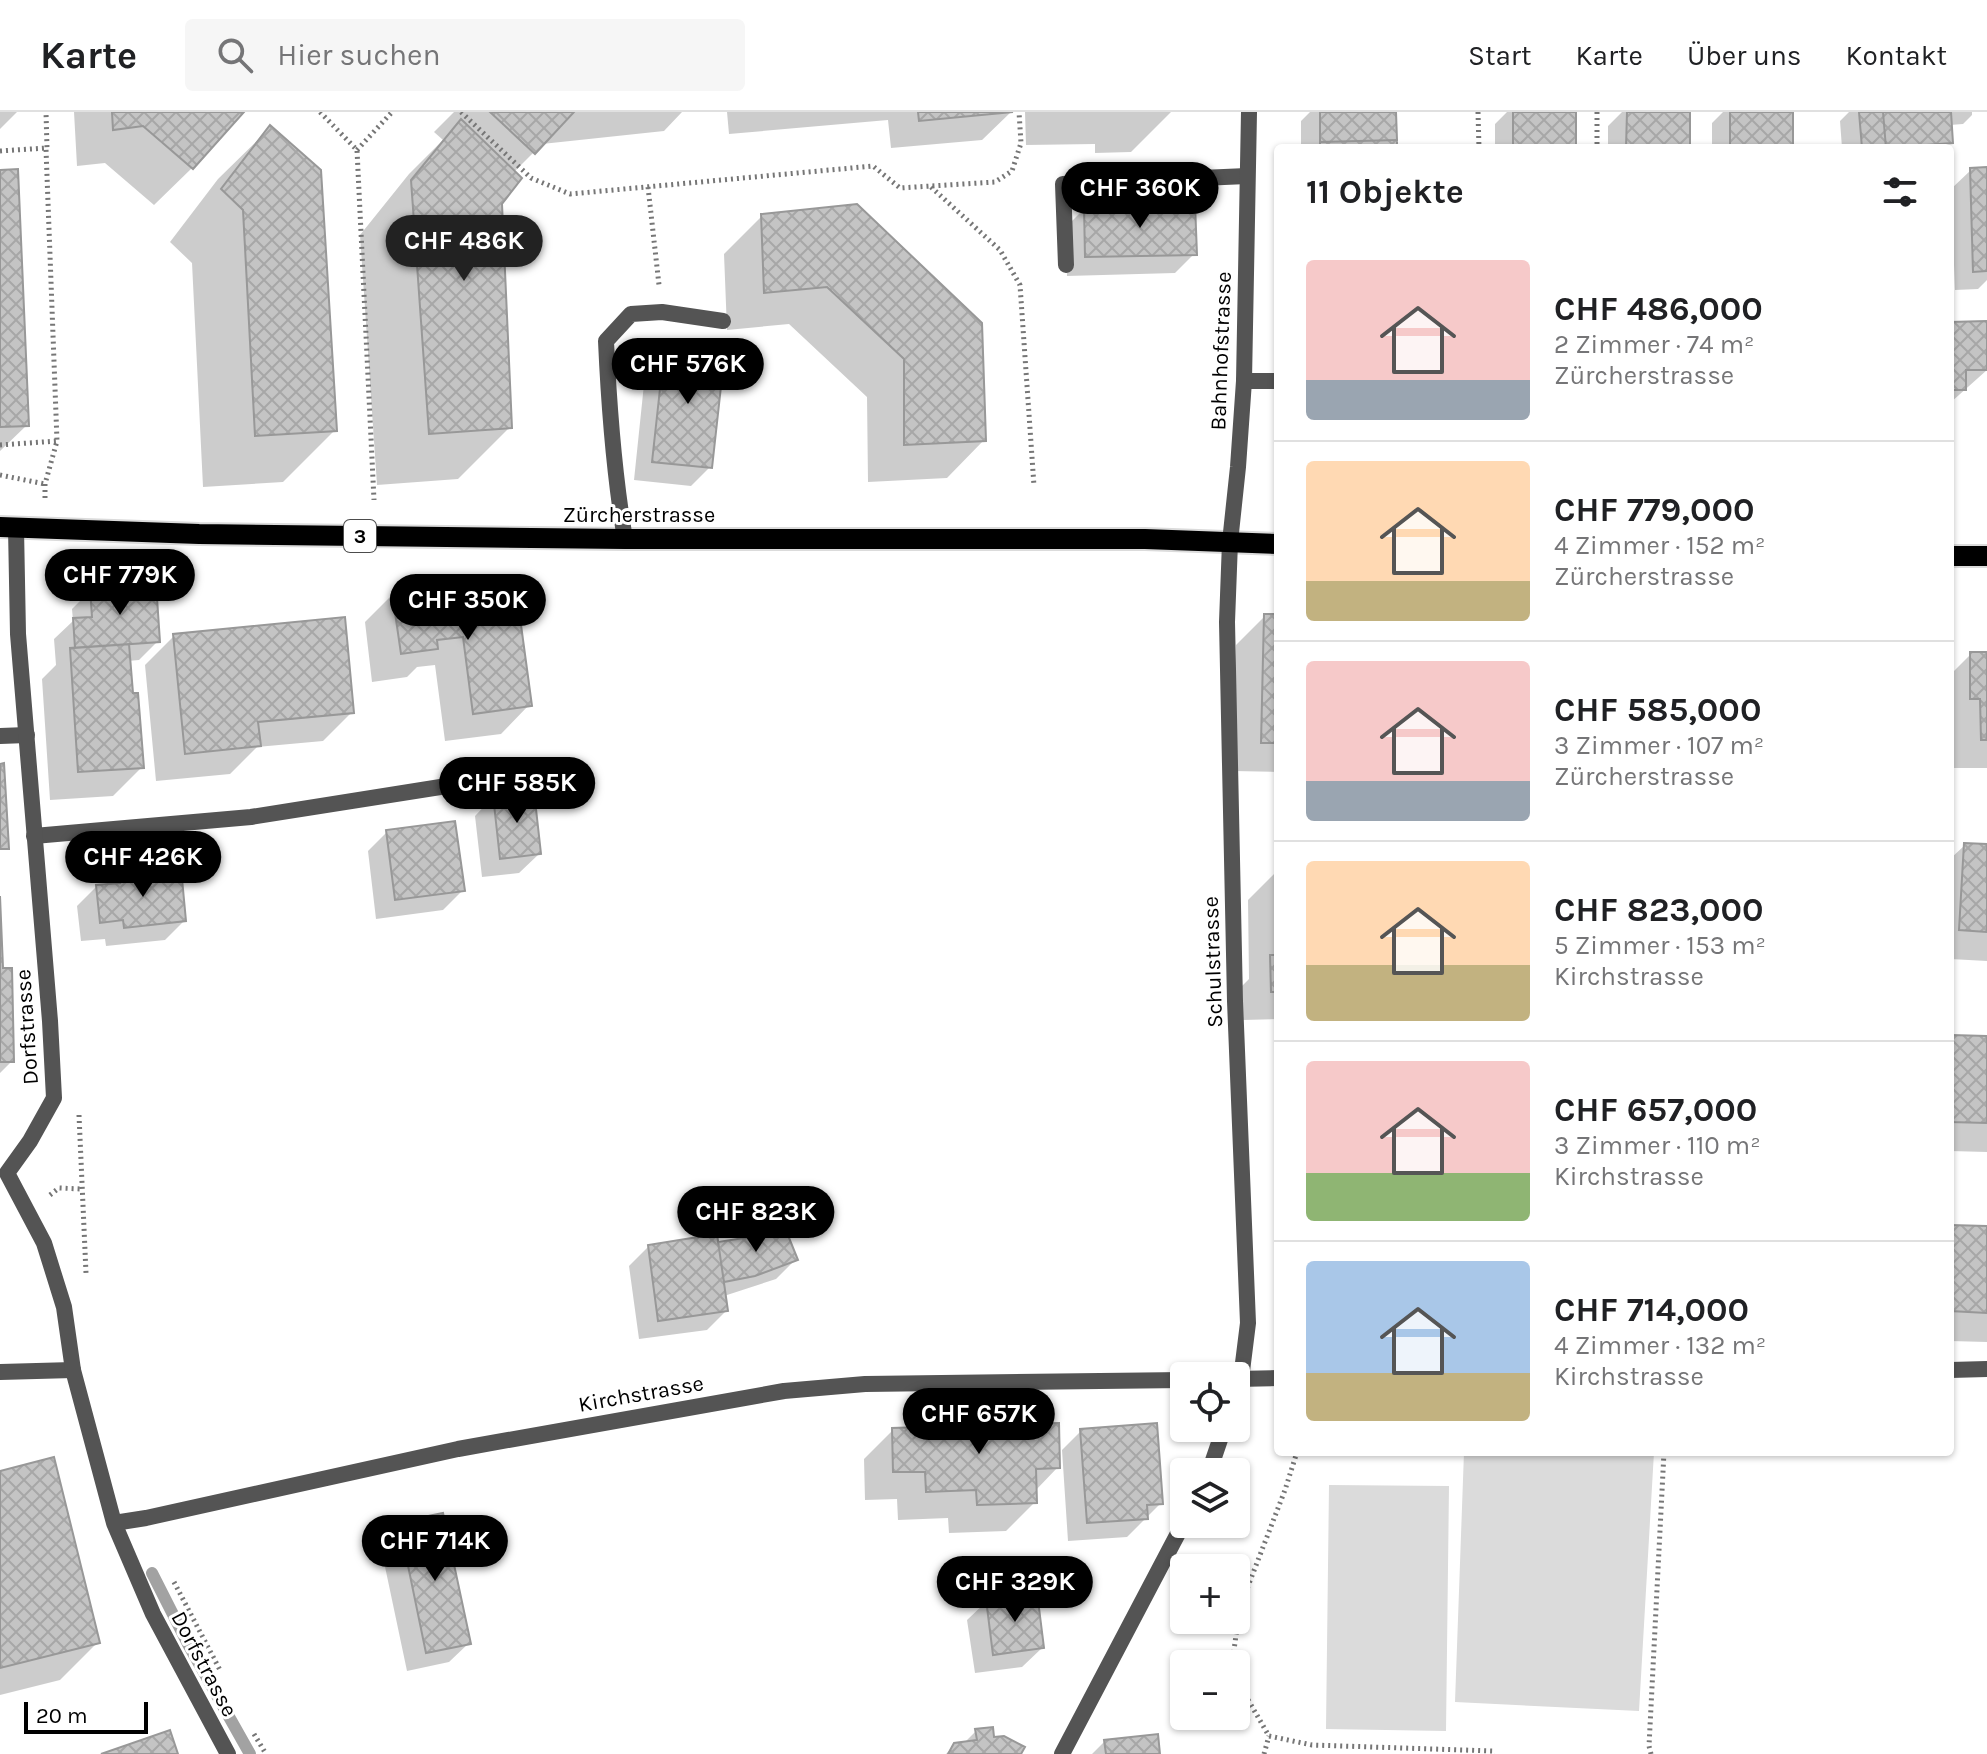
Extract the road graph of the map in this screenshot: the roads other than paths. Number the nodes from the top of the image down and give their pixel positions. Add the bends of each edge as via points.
1 (1249, 112) edge
2 (1247, 176) junction
3 (1066, 265) dead end
4 (723, 321) dead end
5 (1244, 381) junction
6 (1274, 381) edge
7 (8, 528) edge
8 (625, 539) junction
9 (1230, 542) junction
10 (1274, 544) edge
11 (1954, 556) edge
12 (1987, 556) edge
13 (27, 735) junction
14 (0, 736) edge
15 (472, 782) dead end
16 (34, 836) junction
17 (4, 1172) edge
18 (1242, 1362) edge
19 (1987, 1369) edge
20 (73, 1370) junction
21 (1954, 1370) edge
22 (0, 1372) edge
23 (1274, 1378) edge
24 (1170, 1380) edge
25 (1250, 1382) edge
26 (114, 1523) junction
27 (1176, 1538) edge
28 (228, 1754) edge
29 (1062, 1754) edge

1 - 2 street, Bahnhofstrasse
2 - 3 street via 1063,184
2 - 5 street, Bahnhofstrasse
4 - 8 street via 662,312 631,314 606,341
5 - 6 street
5 - 9 street, Bahnhofstrasse
7 - 8 main road, Zürcherstrasse / 3
7 - 13 street, Dorfstrasse
8 - 9 main road, Zürcherstrasse / 3
9 - 10 main road, Zürcherstrasse / 3
9 - 18 street, Schulstrasse via 1235,1001 1248,1323
11 - 12 main road
13 - 14 street
13 - 16 street, Dorfstrasse
15 - 16 street via 251,817
16 - 17 street, Dorfstrasse via 54,1098 30,1141
17 - 20 street, Dorfstrasse via 44,1243 64,1307
19 - 21 street
20 - 22 street
20 - 26 street, Dorfstrasse
23 - 25 street
24 - 26 street, Kirchstrasse via 865,1384 784,1391 458,1449
26 - 28 street, Dorfstrasse via 153,1614
27 - 29 street

